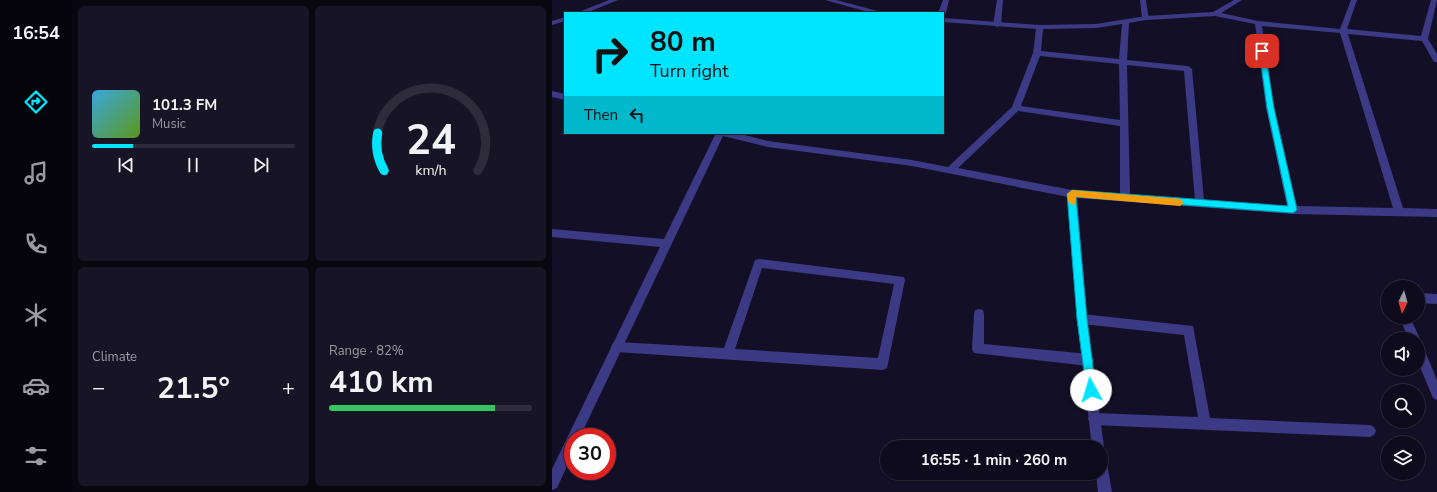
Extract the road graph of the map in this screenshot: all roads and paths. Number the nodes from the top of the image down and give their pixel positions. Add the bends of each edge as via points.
1 (615, 0) edge
2 (828, 0) edge
3 (946, 0) edge
4 (1000, 0) edge
5 (1143, 0) edge
6 (1239, 0) edge
7 (1354, 0) edge
8 (1434, 0) edge
9 (1229, 3) edge
10 (583, 12) edge
11 (877, 12) edge
12 (942, 12) edge
13 (1215, 14) junction
14 (1146, 18) junction
15 (564, 19) edge
16 (944, 20) edge
17 (1126, 21) junction
18 (552, 23) edge
19 (1258, 23) junction
20 (997, 25) junction
21 (1040, 27) junction
22 (1343, 31) junction
23 (1424, 39) junction
24 (1037, 53) junction
25 (1437, 60) edge
26 (1123, 62) junction
27 (552, 94) edge
28 (564, 98) edge
29 (1016, 108) junction
30 (1123, 123) junction
31 (720, 134) edge
32 (729, 134) edge
33 (950, 170) junction
34 (1072, 194) junction
35 (1125, 198) junction
36 (1200, 204) junction
37 (1293, 210) junction
38 (1399, 211) junction
39 (1437, 212) edge
40 (552, 233) edge
41 (667, 243) junction
42 (1425, 298) edge
43 (1437, 299) edge
44 (979, 314) dead end
45 (1082, 319) junction
46 (617, 347) junction
47 (728, 354) junction
48 (1088, 360) junction
49 (1425, 365) edge
50 (1437, 394) edge
51 (1094, 419) junction
52 (1205, 425) junction
53 (578, 428) edge
54 (1370, 431) dead end
55 (1097, 440) edge
56 (564, 457) edge
57 (1103, 480) edge
58 (552, 483) edge
59 (1105, 492) edge

1 - 10 street
2 - 11 street
3 - 12 street
4 - 20 street
5 - 14 street
6 - 9 street
7 - 22 street
8 - 23 street
9 - 13 street
13 - 14 street
13 - 19 street
14 - 17 street
15 - 18 street
16 - 20 street
17 - 21 street via 1096,26
17 - 26 street
19 - 22 street
19 - 37 street via 1270,108
20 - 21 street
21 - 24 street
22 - 23 street
22 - 38 street
23 - 25 street
24 - 26 street
24 - 29 street
26 - 30 street
26 - 36 street via 1188,69
27 - 28 street
29 - 30 street
29 - 33 street
30 - 35 street
31 - 41 street
32 - 33 street via 768,144
33 - 34 street
34 - 35 street
34 - 45 street
35 - 36 street
36 - 37 street
37 - 38 street
38 - 39 street
40 - 41 street
41 - 46 street
42 - 43 street
44 - 48 street via 978,349
45 - 48 street
45 - 52 street via 1190,330
46 - 47 street
46 - 53 street
47 - 47 street via 883,364 900,280 759,263
48 - 51 street
49 - 50 street
51 - 52 street
51 - 55 street
52 - 54 street
56 - 58 street
57 - 59 street

